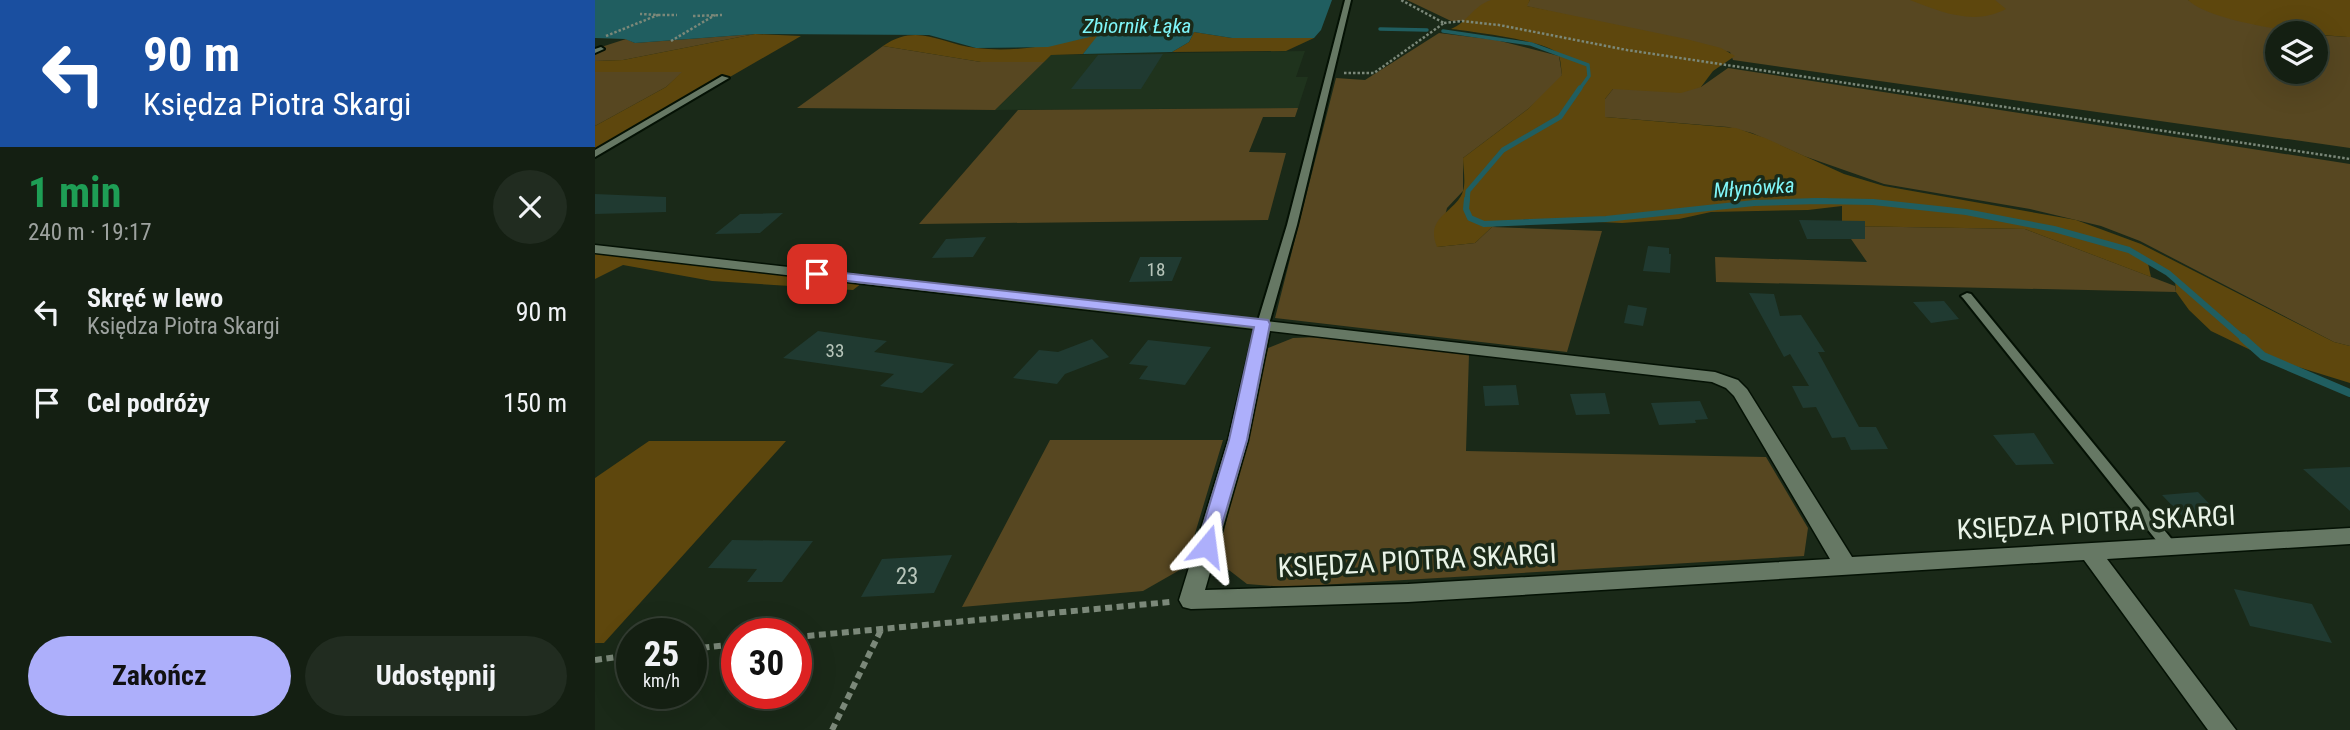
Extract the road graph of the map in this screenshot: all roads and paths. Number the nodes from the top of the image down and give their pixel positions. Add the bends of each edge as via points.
1 (1348, 0) edge
2 (1401, 0) edge
3 (640, 14) dead end
4 (658, 15) junction
5 (677, 15) dead end
6 (715, 15) junction
7 (722, 15) dead end
8 (693, 16) dead end
9 (636, 20) dead end
10 (645, 20) junction
11 (1444, 23) junction
12 (624, 24) dead end
13 (635, 24) junction
14 (646, 25) dead end
15 (605, 37) dead end
16 (671, 41) dead end
17 (1329, 74) junction
18 (725, 78) dead end
19 (595, 154) edge
20 (2350, 159) edge
21 (595, 249) edge
22 (1967, 296) dead end
23 (1263, 324) junction
24 (2350, 536) edge
25 (2169, 546) junction
26 (2089, 551) junction
27 (1846, 566) junction
28 (1191, 600) junction
29 (883, 627) junction
30 (812, 635) edge
31 (616, 657) edge
32 (595, 660) edge
33 (832, 730) edge
34 (2223, 730) edge

1 - 17 lane
2 - 11 path
3 - 4 path
4 - 5 path
4 - 10 path
6 - 7 path
6 - 8 path
6 - 16 path
9 - 10 path
10 - 13 path
11 - 17 path via 1374,73
11 - 20 path via 1499,25 1627,50
12 - 13 path
13 - 14 path
13 - 15 path
17 - 23 lane
18 - 19 lane
21 - 23 street
22 - 25 lane
23 - 27 street via 1697,374 1732,384
23 - 28 street via 1238,440
24 - 25 street, KSIĘDZA PIOTRA SKARGI
25 - 26 street, KSIĘDZA PIOTRA SKARGI
26 - 27 street, KSIĘDZA PIOTRA SKARGI
26 - 34 street
27 - 28 street, KSIĘDZA PIOTRA SKARGI via 1408,593
28 - 29 path
29 - 30 path
29 - 33 path
31 - 32 path

